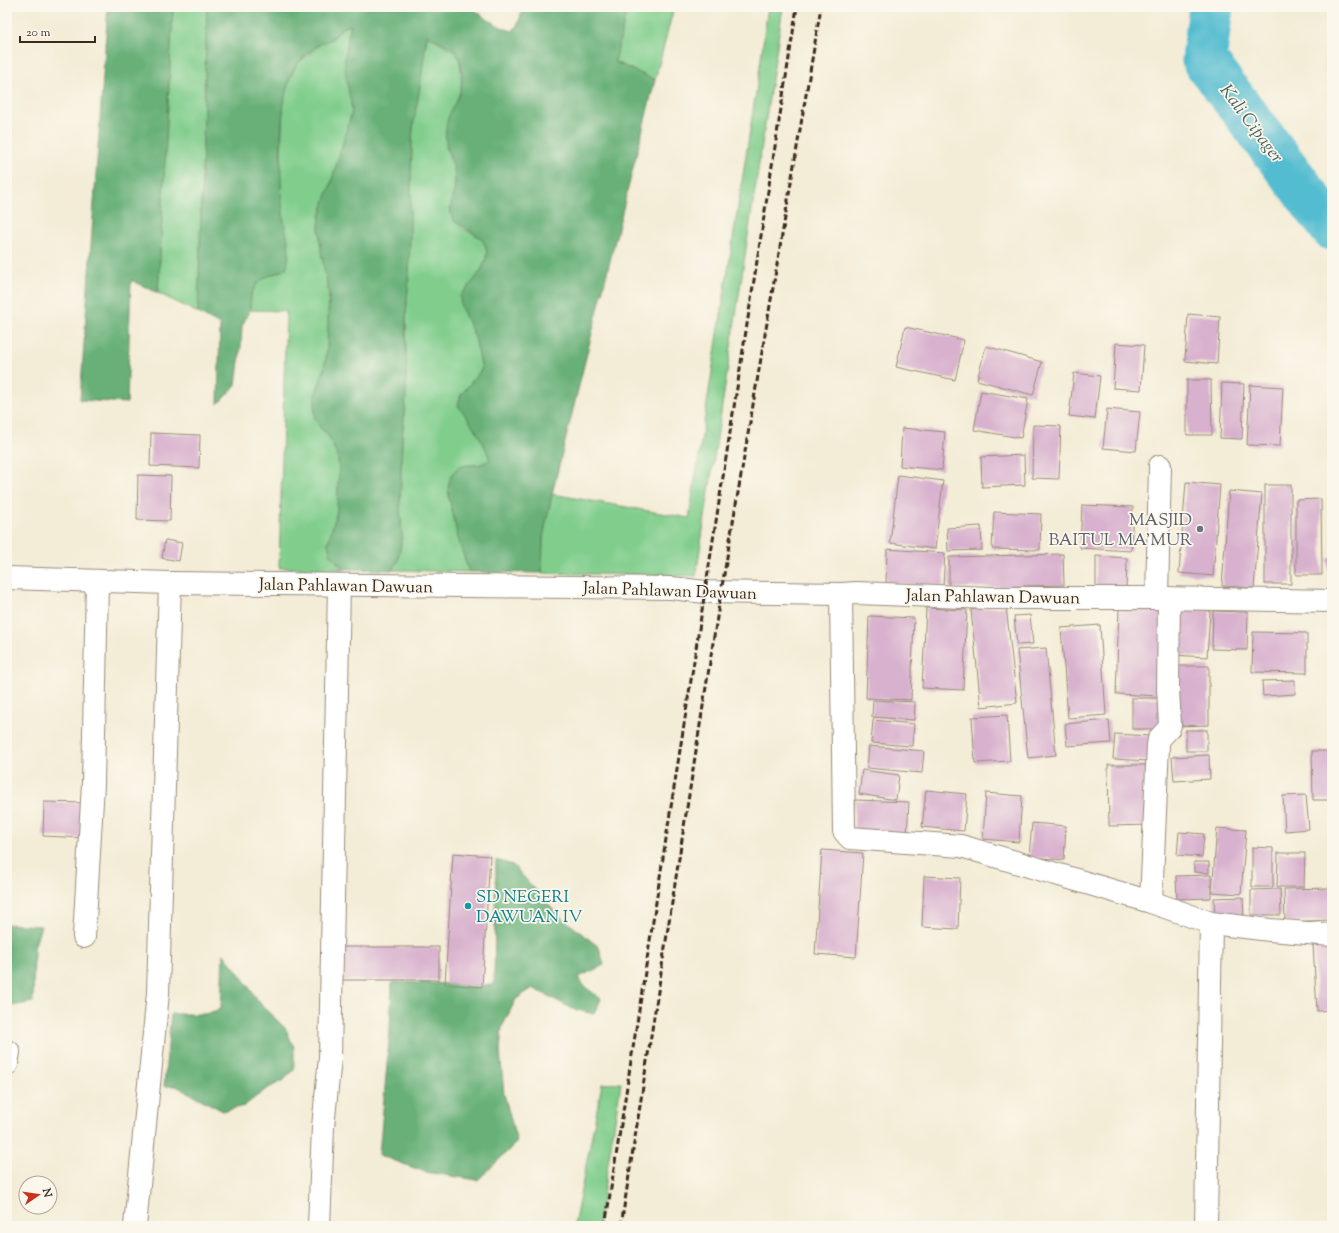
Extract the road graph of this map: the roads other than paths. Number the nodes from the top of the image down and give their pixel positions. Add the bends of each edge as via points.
1 (1160, 466) dead end
2 (7, 578) edge
3 (97, 581) junction
4 (170, 583) junction
5 (339, 585) junction
6 (841, 594) junction
7 (1163, 598) junction
8 (1332, 601) edge
9 (1151, 902) junction
10 (1211, 923) junction
11 (1332, 935) edge
12 (84, 937) dead end
13 (135, 1226) edge
14 (318, 1226) edge
15 (1206, 1226) edge

1 - 7 street
2 - 3 street, Jalan Pahlawan Dawuan
3 - 4 street, Jalan Pahlawan Dawuan
3 - 12 street via 93,784
4 - 5 street, Jalan Pahlawan Dawuan
4 - 13 street via 158,993
5 - 6 street, Jalan Pahlawan Dawuan via 672,588 705,592
5 - 14 street via 330,1058 323,1126
6 - 7 street, Jalan Pahlawan Dawuan via 990,598
6 - 9 street via 844,831 850,838 961,846
7 - 8 street, Jalan Pahlawan Dawuan
7 - 9 street via 1170,725 1159,739 1158,745
9 - 10 street
10 - 11 street
10 - 15 street

